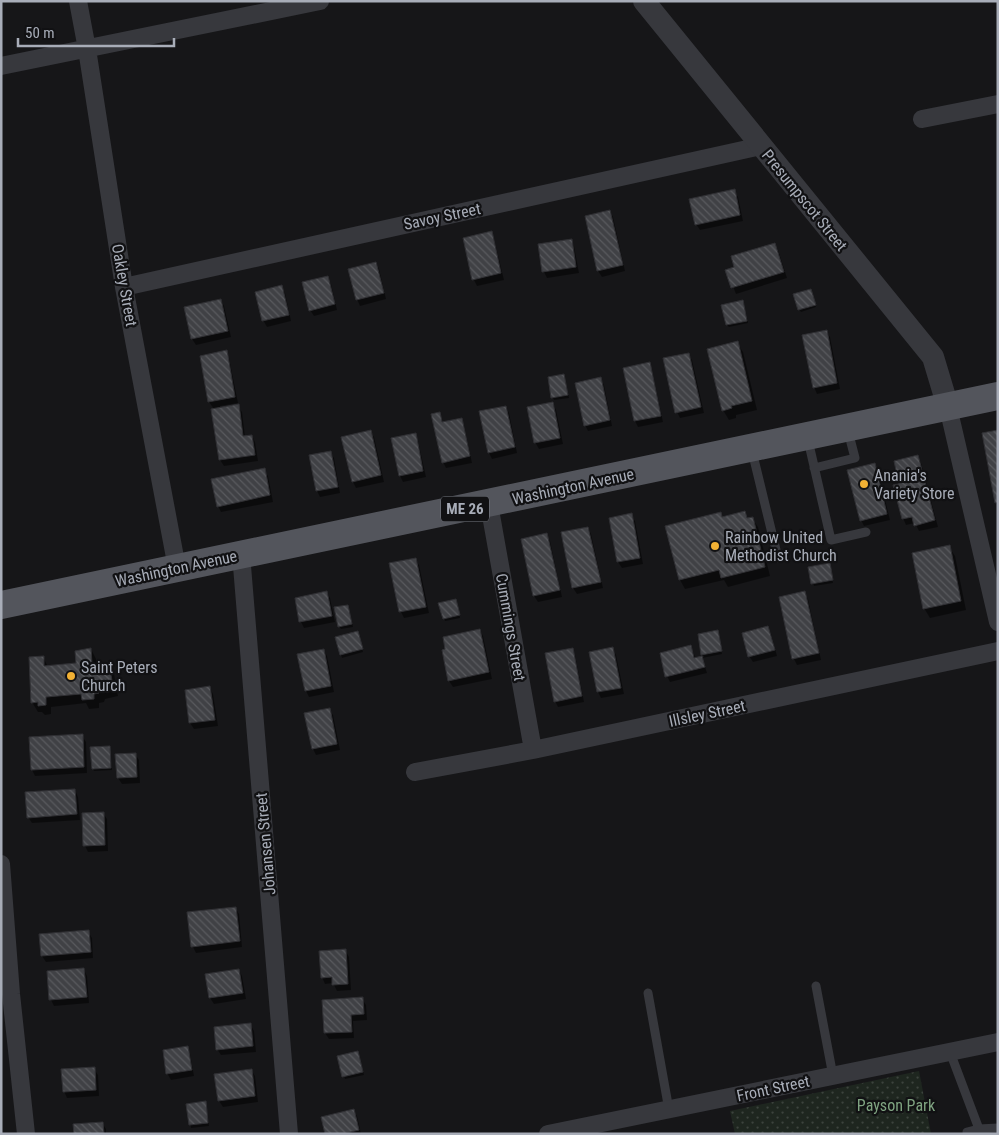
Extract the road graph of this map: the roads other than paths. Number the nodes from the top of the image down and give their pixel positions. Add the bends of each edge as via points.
1 (78, 1) edge
2 (320, 1) edge
3 (644, 1) edge
4 (87, 49) junction
5 (1, 66) edge
6 (998, 104) edge
7 (922, 119) dead end
8 (761, 146) junction
9 (124, 286) junction
10 (998, 396) edge
11 (948, 407) junction
12 (848, 428) junction
13 (807, 437) junction
14 (752, 449) junction
15 (814, 468) junction
16 (489, 504) junction
17 (866, 532) dead end
18 (241, 554) junction
19 (778, 558) dead end
20 (177, 568) junction
21 (1, 605) edge
22 (998, 622) edge
23 (998, 651) edge
24 (533, 750) junction
25 (415, 772) dead end
26 (1, 864) edge
27 (816, 986) dead end
28 (648, 993) dead end
29 (6, 995) edge
30 (998, 1042) edge
31 (950, 1052) junction
32 (833, 1076) junction
33 (669, 1110) junction
34 (998, 1128) edge
35 (979, 1129) junction
36 (26, 1134) edge
37 (289, 1134) edge
38 (548, 1134) edge
39 (968, 1134) edge

1 - 4 street, Oakley Street
2 - 4 street
3 - 8 street, Presumpscot Street
4 - 5 street
4 - 9 street, Oakley Street
6 - 7 street
8 - 9 street, Savoy Street
8 - 11 street, Presumpscot Street via 933,357
9 - 20 street, Oakley Street
10 - 11 main road, Washington Avenue / ME 26
11 - 12 main road, Washington Avenue / ME 26
11 - 22 street
12 - 13 main road, Washington Avenue / ME 26
12 - 15 lane via 855,458
13 - 14 main road, Washington Avenue / ME 26
13 - 15 lane
14 - 16 main road, Washington Avenue / ME 26
14 - 19 lane
15 - 17 lane via 831,540
16 - 18 main road, Washington Avenue / ME 26
16 - 24 street, Cummings Street
18 - 20 main road, Washington Avenue / ME 26
18 - 37 street, Johansen Street
20 - 21 main road, Washington Avenue / ME 26
23 - 24 street, Illsley Street
24 - 25 street, Illsley Street
26 - 29 street
27 - 32 lane
28 - 33 lane
29 - 36 street
30 - 31 street, Front Street
31 - 32 street, Front Street
31 - 35 lane
32 - 33 street, Front Street
33 - 38 street, Front Street
34 - 35 lane
35 - 39 lane

